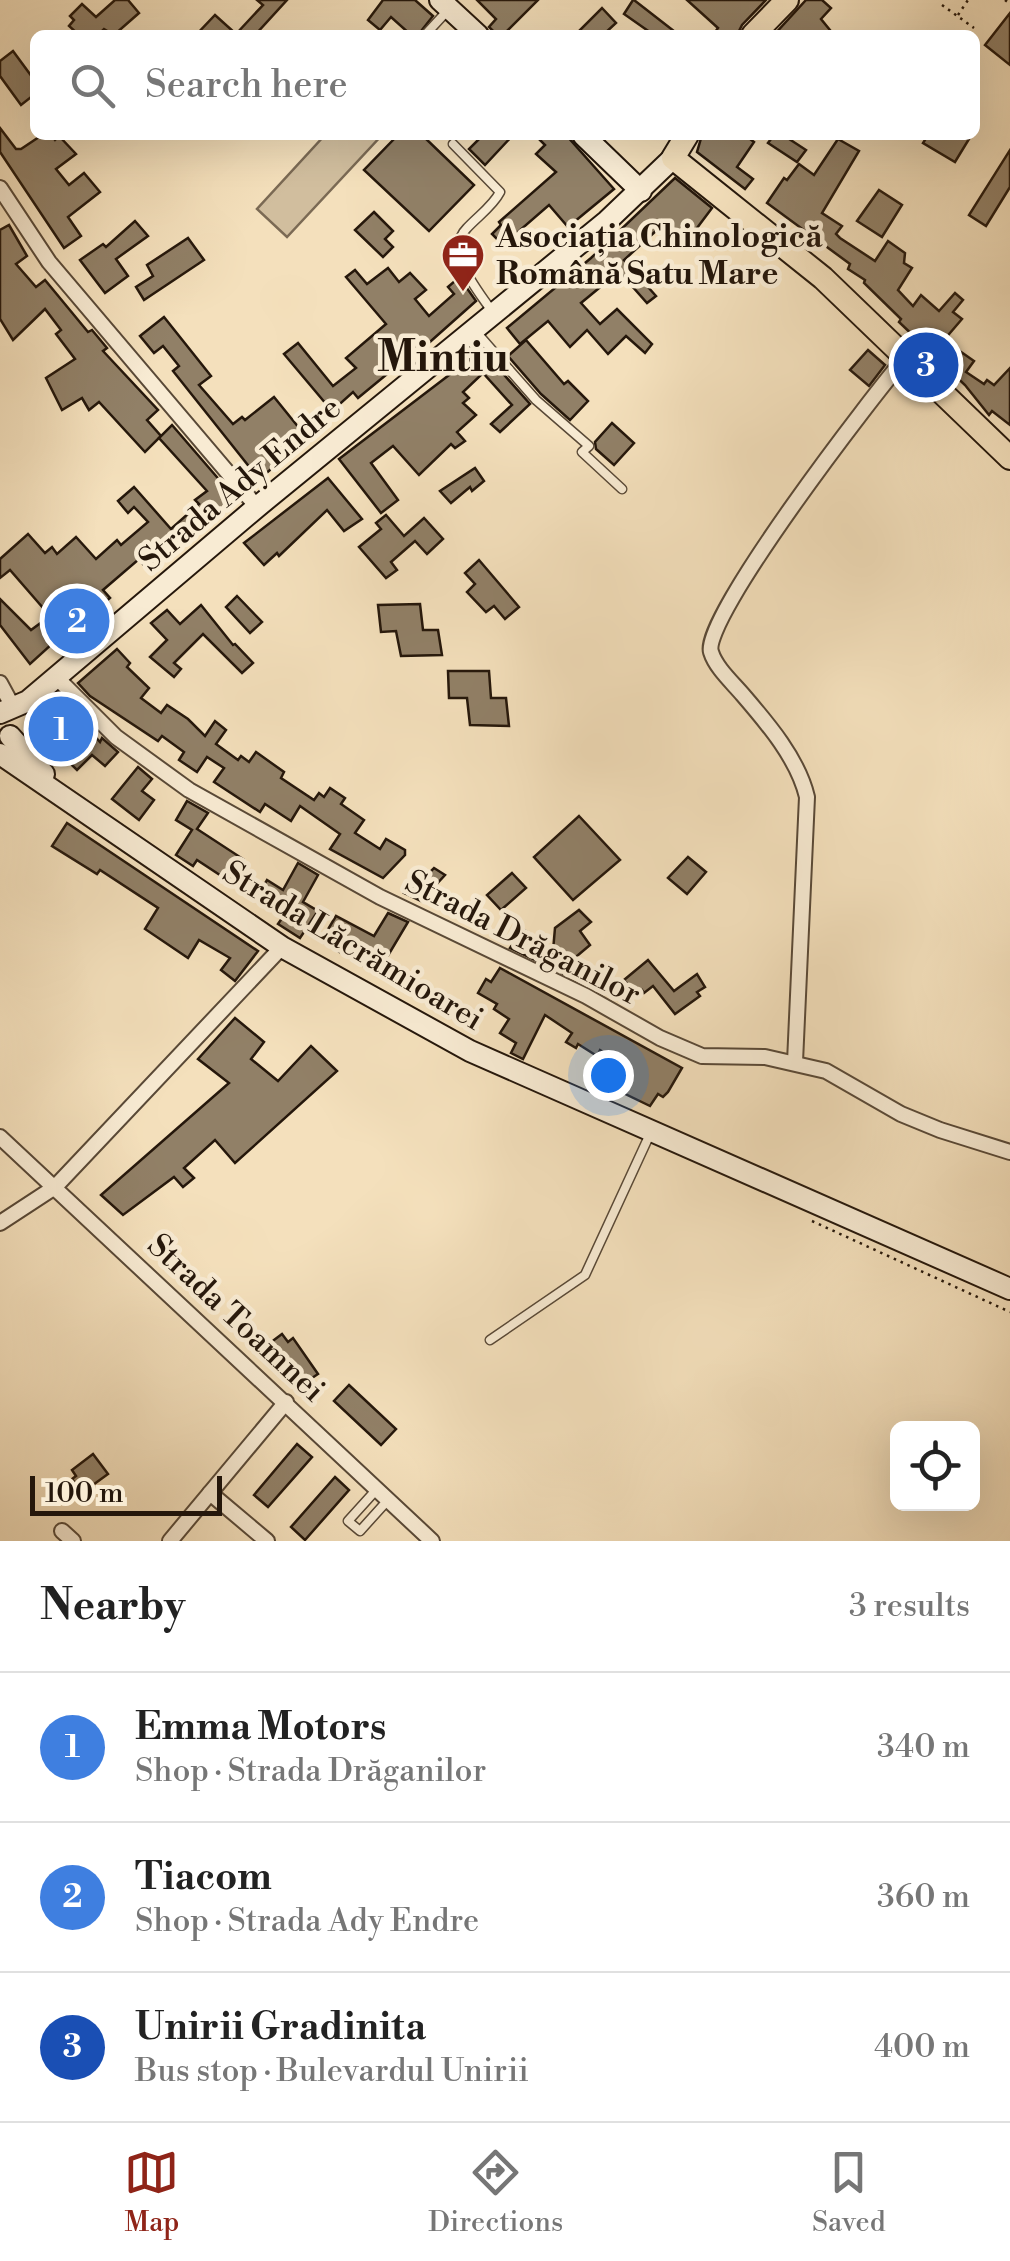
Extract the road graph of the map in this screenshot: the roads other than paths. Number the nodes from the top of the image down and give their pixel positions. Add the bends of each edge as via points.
1 (787, 0) edge
2 (445, 4) edge
3 (428, 30) edge
4 (473, 30) edge
5 (758, 30) edge
6 (588, 140) edge
7 (684, 140) edge
8 (453, 144) dead end
9 (673, 158) junction
10 (0, 188) edge
11 (641, 191) junction
12 (494, 313) junction
13 (474, 329) junction
14 (906, 357) junction
15 (1010, 458) edge
16 (622, 489) dead end
17 (257, 508) junction
18 (56, 676) junction
19 (0, 683) edge
20 (11, 724) edge
21 (282, 946) junction
22 (795, 1062) junction
23 (651, 1130) junction
24 (0, 1138) edge
25 (1010, 1152) edge
26 (56, 1186) junction
27 (0, 1224) edge
28 (1010, 1289) edge
29 (490, 1340) dead end
30 (286, 1402) junction
31 (210, 1493) junction
32 (382, 1494) junction
33 (170, 1541) edge
34 (267, 1541) edge
35 (432, 1541) edge

1 - 5 main road
2 - 3 lane
2 - 4 main road
6 - 11 main road
7 - 9 main road
8 - 12 lane via 500,192 459,236 458,246
9 - 11 main road, Strada Ady Endre
9 - 14 main road via 823,278
10 - 17 street via 49,262
11 - 12 main road, Strada Ady Endre
12 - 13 main road, Strada Ady Endre
13 - 16 lane
13 - 17 main road, Strada Ady Endre
14 - 15 main road
14 - 22 street via 812,478 710,641 723,671 798,768 807,797
17 - 18 main road, Strada Ady Endre
18 - 20 main road, Strada Ady Endre
18 - 22 street, Strada Drăganilor via 156,768 380,896 687,1052
19 - 20 street
20 - 21 main road, Strada Lăcrămioarei via 65,798
21 - 23 main road, Strada Lăcrămioarei via 470,1052
21 - 26 street
22 - 25 street, Strada Drăganilor via 826,1071 901,1114
23 - 28 main road, Strada Lăcrămioarei
23 - 29 lane via 585,1275
24 - 26 street, Strada Toamnei
26 - 27 street
26 - 30 street, Strada Toamnei
30 - 31 street
30 - 32 street, Strada Toamnei
31 - 33 street
31 - 34 street
32 - 32 lane via 348,1521 360,1531
32 - 35 street, Strada Toamnei

